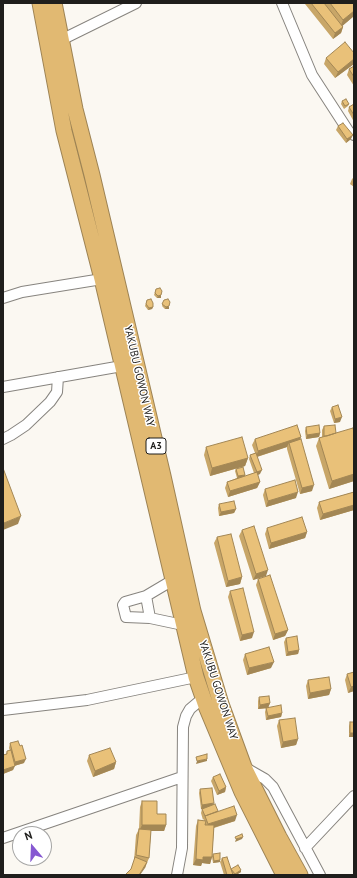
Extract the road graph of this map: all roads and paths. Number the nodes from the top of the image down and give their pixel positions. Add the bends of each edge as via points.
1 (40, 3) edge
2 (54, 3) edge
3 (136, 3) edge
4 (282, 3) edge
5 (61, 40) junction
6 (354, 136) edge
7 (102, 279) junction
8 (3, 298) edge
9 (122, 366) junction
10 (58, 377) junction
11 (3, 387) edge
12 (139, 407) junction
13 (3, 439) edge
14 (173, 580) junction
15 (146, 596) junction
16 (150, 618) junction
17 (183, 625) junction
18 (196, 677) junction
19 (202, 698) junction
20 (3, 710) edge
21 (244, 767) junction
22 (182, 777) junction
23 (354, 796) edge
24 (3, 838) edge
25 (305, 848) junction
26 (177, 875) edge
27 (284, 875) edge
28 (300, 875) edge
29 (320, 875) edge

1 - 7 highway, YAKUBU GOWON WAY / A3 via 64,131
2 - 5 highway, YAKUBU GOWON WAY / A3
3 - 5 street
4 - 6 street via 312,75
5 - 12 highway, YAKUBU GOWON WAY / A3 via 92,175
7 - 8 street via 22,292
7 - 9 highway, YAKUBU GOWON WAY / A3
9 - 10 street
9 - 12 highway, YAKUBU GOWON WAY / A3
10 - 11 street
10 - 13 street via 57,392 50,402 26,425
12 - 14 highway, YAKUBU GOWON WAY / A3
12 - 21 highway, YAKUBU GOWON WAY / A3 via 193,611 221,704
14 - 15 street
14 - 17 highway, YAKUBU GOWON WAY / A3
15 - 16 street
15 - 16 street via 123,605 126,617
16 - 17 street
17 - 18 highway, YAKUBU GOWON WAY / A3
18 - 19 highway, YAKUBU GOWON WAY / A3
18 - 20 street via 87,700
19 - 22 street via 190,709 183,727
19 - 27 highway, YAKUBU GOWON WAY / A3 via 242,792
21 - 25 street via 265,779 273,787
21 - 28 highway, YAKUBU GOWON WAY / A3
22 - 24 street
22 - 26 street via 182,848
23 - 25 street
25 - 29 street

